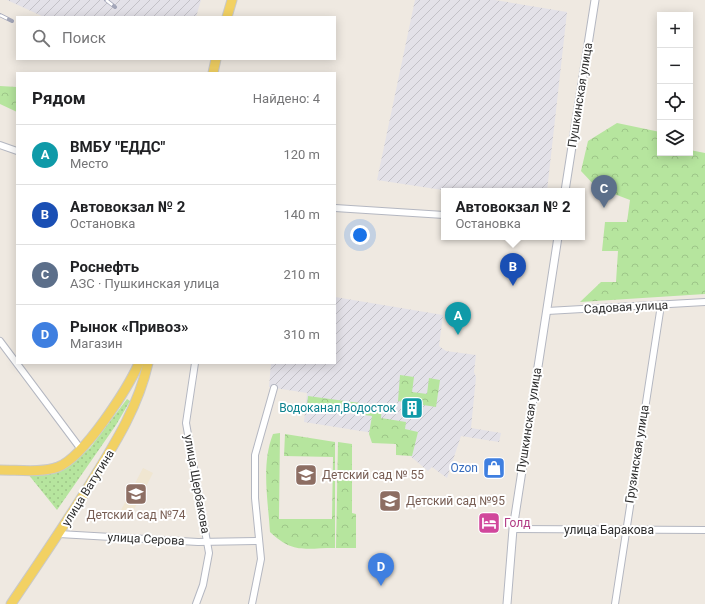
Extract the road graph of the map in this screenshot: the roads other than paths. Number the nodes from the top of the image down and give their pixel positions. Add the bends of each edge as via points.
1 (232, 0) edge
2 (595, 0) edge
3 (227, 16) edge
4 (216, 60) edge
5 (213, 72) edge
6 (0, 145) edge
7 (16, 151) edge
8 (565, 188) edge
9 (336, 208) edge
10 (441, 215) edge
11 (558, 240) edge
12 (705, 302) edge
13 (661, 305) junction
14 (547, 311) junction
15 (0, 341) edge
16 (16, 362) edge
17 (17, 364) edge
18 (138, 364) edge
19 (148, 364) edge
20 (195, 364) edge
21 (274, 388) dead end
22 (124, 391) junction
23 (138, 400) junction
24 (80, 448) junction
25 (0, 470) edge
26 (513, 529) junction
27 (626, 530) junction
28 (705, 530) edge
29 (59, 534) junction
30 (258, 540) junction
31 (208, 542) junction
32 (11, 604) edge
33 (196, 604) edge
34 (252, 604) edge
35 (507, 604) edge
36 (615, 604) edge

1 - 3 main road
2 - 8 street, Пушкинская улица
4 - 5 main road
6 - 7 street
9 - 10 street
11 - 14 street, Пушкинская улица
12 - 13 street, Садовая улица
13 - 14 street, Садовая улица
13 - 27 street, Грузинская улица
14 - 26 street, Пушкинская улица
15 - 16 street
17 - 24 street
18 - 22 main road
19 - 23 main road, улица Ватутина
20 - 31 street, улица Щербакова via 186,423
21 - 30 street via 255,455
22 - 23 main road via 134,392
22 - 24 main road via 103,423
23 - 29 main road, улица Ватутина via 114,445
24 - 25 main road via 72,459 59,466 36,470
26 - 27 street, улица Баракова
26 - 35 street, Пушкинская улица
27 - 28 street, улица Баракова
27 - 36 street, Грузинская улица
29 - 31 street, улица Серова
29 - 32 main road, улица Ватутина
30 - 31 street, улица Серова
30 - 34 street via 261,559
31 - 33 street, улица Щербакова via 209,553 203,585

